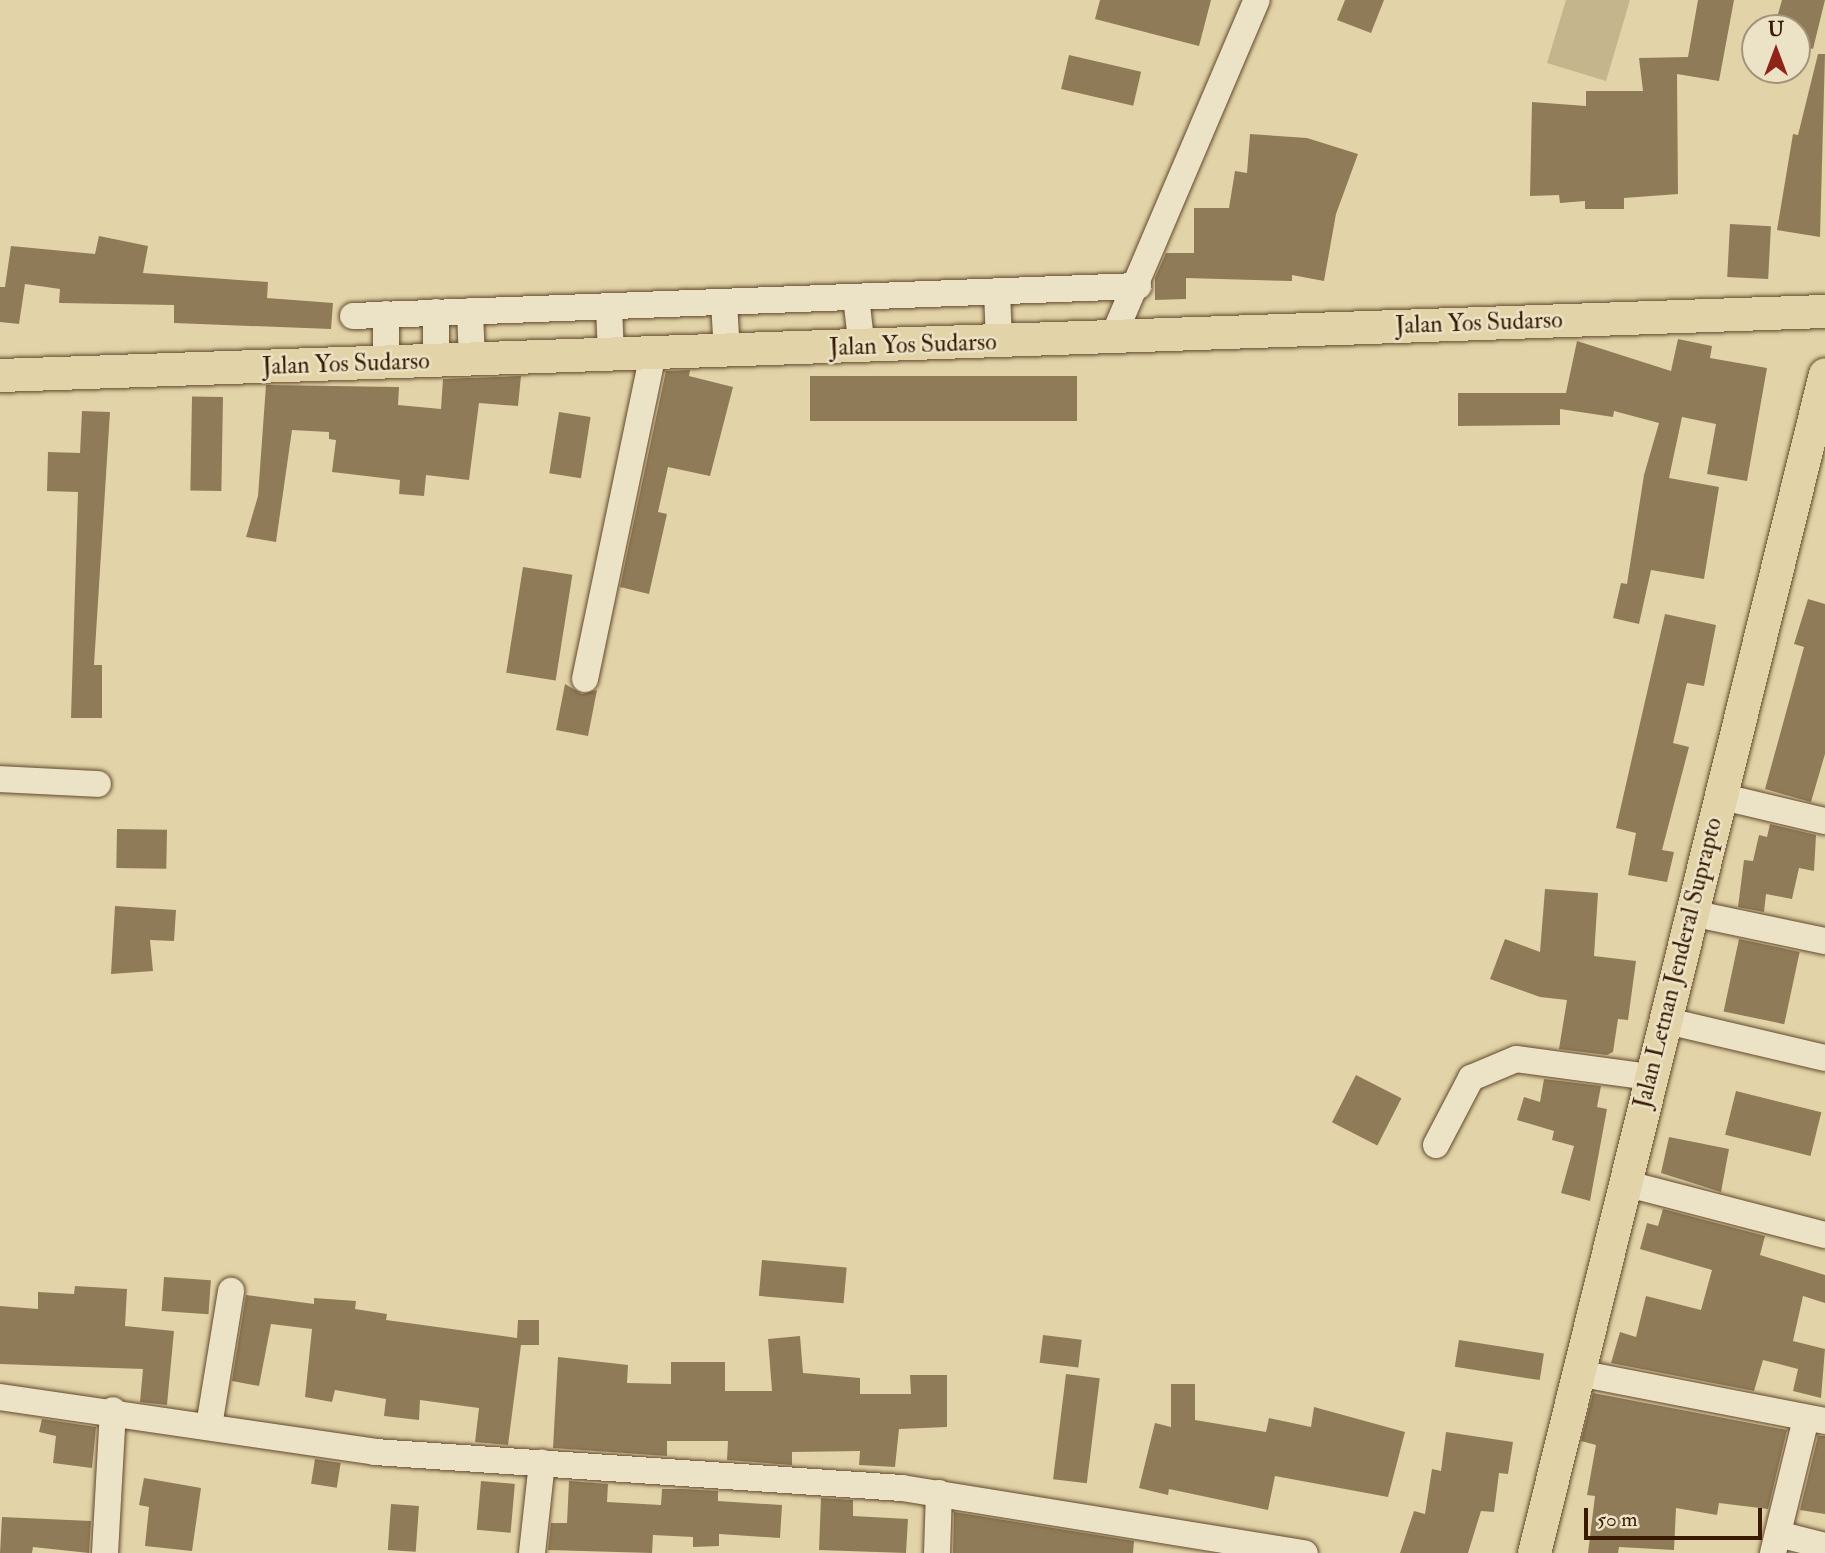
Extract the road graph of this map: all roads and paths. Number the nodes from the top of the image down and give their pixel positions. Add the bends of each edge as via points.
1 (1257, 0) edge
2 (1138, 286) junction
3 (997, 291) junction
4 (856, 297) junction
5 (723, 302) junction
6 (609, 306) junction
7 (470, 311) junction
8 (1825, 311) edge
9 (436, 312) junction
10 (386, 314) junction
11 (353, 316) dead end
12 (1113, 337) junction
13 (999, 342) junction
14 (862, 348) junction
15 (727, 352) junction
16 (653, 354) junction
17 (611, 355) junction
18 (472, 360) junction
19 (436, 361) junction
20 (386, 363) junction
21 (1825, 374) edge
22 (0, 375) edge
23 (585, 679) dead end
24 (0, 779) edge
25 (98, 784) dead end
26 (1743, 802) junction
27 (1825, 821) edge
28 (1690, 913) junction
29 (1825, 941) edge
30 (1662, 1020) junction
31 (1825, 1058) edge
32 (1649, 1077) junction
33 (1436, 1145) dead end
34 (1624, 1184) junction
35 (1825, 1235) edge
36 (231, 1291) dead end
37 (1578, 1373) junction
38 (0, 1397) edge
39 (113, 1410) junction
40 (1816, 1420) edge
41 (209, 1426) junction
42 (542, 1463) junction
43 (939, 1493) junction
44 (1776, 1544) edge
45 (1825, 1546) edge
46 (105, 1553) edge
47 (532, 1553) edge
48 (937, 1553) edge
49 (1305, 1553) edge
50 (1534, 1553) edge

1 - 2 street
2 - 3 street
2 - 12 street
3 - 4 street
3 - 13 street
4 - 5 street
4 - 14 street
5 - 6 street
5 - 15 street
6 - 7 street
6 - 17 street
7 - 9 street
7 - 18 street
8 - 12 main road, Jalan Yos Sudarso
9 - 10 street
9 - 19 street
10 - 11 street
10 - 20 street
12 - 13 main road, Jalan Yos Sudarso
13 - 14 main road, Jalan Yos Sudarso
14 - 15 main road, Jalan Yos Sudarso
15 - 16 main road, Jalan Yos Sudarso
16 - 17 main road, Jalan Yos Sudarso
16 - 23 street
17 - 18 main road, Jalan Yos Sudarso
18 - 19 main road, Jalan Yos Sudarso
19 - 20 main road, Jalan Yos Sudarso
20 - 22 main road, Jalan Yos Sudarso
21 - 26 main road, Jalan Letnan Jenderal Suprapto
24 - 25 street
26 - 27 street
26 - 28 main road, Jalan Letnan Jenderal Suprapto
28 - 29 street
28 - 30 main road, Jalan Letnan Jenderal Suprapto
30 - 31 street
30 - 32 main road, Jalan Letnan Jenderal Suprapto
32 - 33 street via 1516,1059 1471,1078
32 - 34 main road, Jalan Letnan Jenderal Suprapto
34 - 35 street
34 - 37 main road, Jalan Letnan Jenderal Suprapto
36 - 41 street
37 - 40 street
37 - 50 main road, Jalan Letnan Jenderal Suprapto
38 - 39 street
39 - 41 street
39 - 46 street
40 - 44 street
41 - 42 street via 375,1452
42 - 43 street
42 - 47 street
43 - 48 street
43 - 49 street
44 - 45 street

